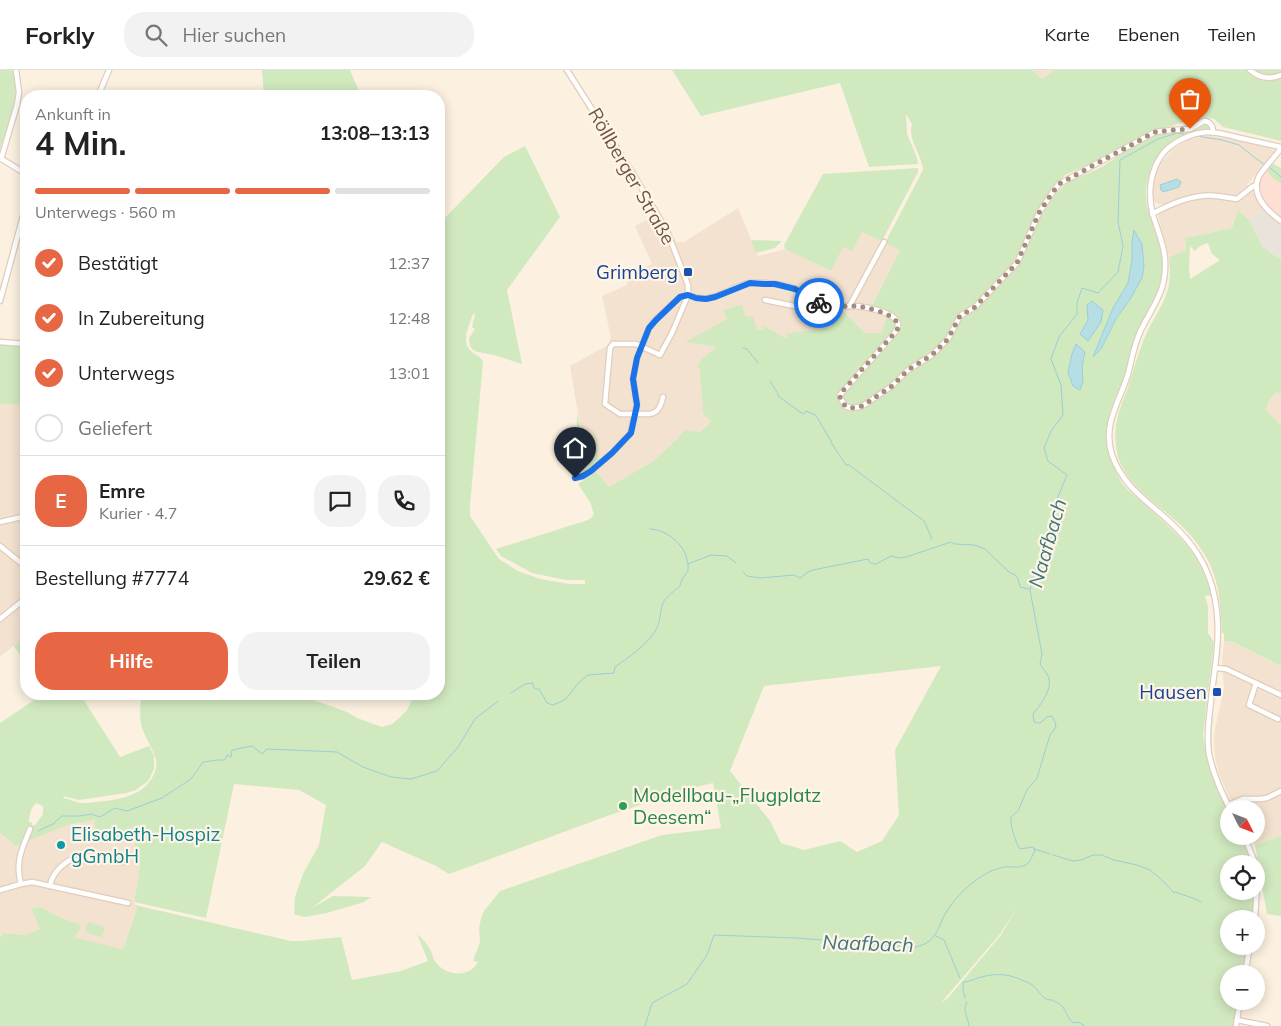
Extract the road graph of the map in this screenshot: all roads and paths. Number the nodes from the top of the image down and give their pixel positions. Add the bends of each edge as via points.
1 (16, 70) edge
2 (109, 70) edge
3 (568, 70) edge
4 (1250, 70) edge
5 (1281, 75) edge
6 (101, 90) edge
7 (1213, 133) junction
8 (1281, 148) edge
9 (0, 159) edge
10 (20, 171) edge
11 (1256, 185) junction
12 (1152, 214) junction
13 (1281, 221) edge
14 (20, 227) edge
15 (884, 242) dead end
16 (688, 295) junction
17 (809, 298) junction
18 (765, 300) dead end
19 (0, 301) edge
20 (850, 305) junction
21 (0, 342) edge
22 (20, 344) edge
23 (642, 346) junction
24 (663, 397) dead end
25 (635, 414) junction
26 (575, 478) dead end
27 (20, 517) edge
28 (0, 522) edge
29 (0, 546) edge
30 (20, 562) edge
31 (20, 603) edge
32 (0, 619) edge
33 (1215, 668) junction
34 (1256, 683) junction
35 (1281, 695) edge
36 (1249, 705) junction
37 (1246, 712) dead end
38 (1278, 719) dead end
39 (1281, 791) edge
40 (1225, 800) edge
41 (1241, 800) edge
42 (30, 829) dead end
43 (124, 862) dead end
44 (21, 884) junction
45 (50, 886) junction
46 (0, 890) edge
47 (128, 903) dead end
48 (1238, 1010) edge
49 (1236, 1023) edge
50 (1266, 1026) edge

1 - 9 street via 17,105
2 - 6 street
3 - 16 street, Röllberger Straße via 666,230 688,285
4 - 5 street via 1266,78
7 - 8 street
7 - 12 street via 1194,134 1164,152 1150,184
7 - 20 street via 1209,121 1190,129 1155,132 1059,184 1039,213 1017,263 975,307 960,316 948,339 892,386 860,407 851,408 845,406 840,394 898,326 894,317
8 - 11 street via 1263,170
9 - 10 street
11 - 12 street via 1237,199 1201,196 1175,202
11 - 13 street via 1263,206
12 - 33 street via 1165,258 1162,290 1134,347 1128,375 1113,411 1110,445 1117,468 1131,487 1168,520 1202,558 1212,583 1218,614
14 - 19 street
15 - 20 street
16 - 17 street via 706,299 750,283 795,289
16 - 23 street via 680,297 656,320
16 - 23 street via 660,355
17 - 18 street via 800,307
17 - 20 street via 829,307
21 - 22 street
23 - 25 street via 633,379 637,405
23 - 25 street via 613,344 610,348 605,404 620,414
24 - 25 street via 660,408 653,414
25 - 26 street via 631,433 622,444 591,471
27 - 28 street
29 - 30 street
31 - 32 street
33 - 34 street via 1226,669
33 - 40 street via 1208,731 1209,754
34 - 35 street
34 - 36 street
36 - 37 street
36 - 38 street
39 - 41 street via 1267,798
42 - 44 street via 19,860
43 - 45 street via 70,860 52,877
44 - 45 street via 32,882
44 - 46 street
45 - 47 street
48 - 49 street
49 - 50 street

